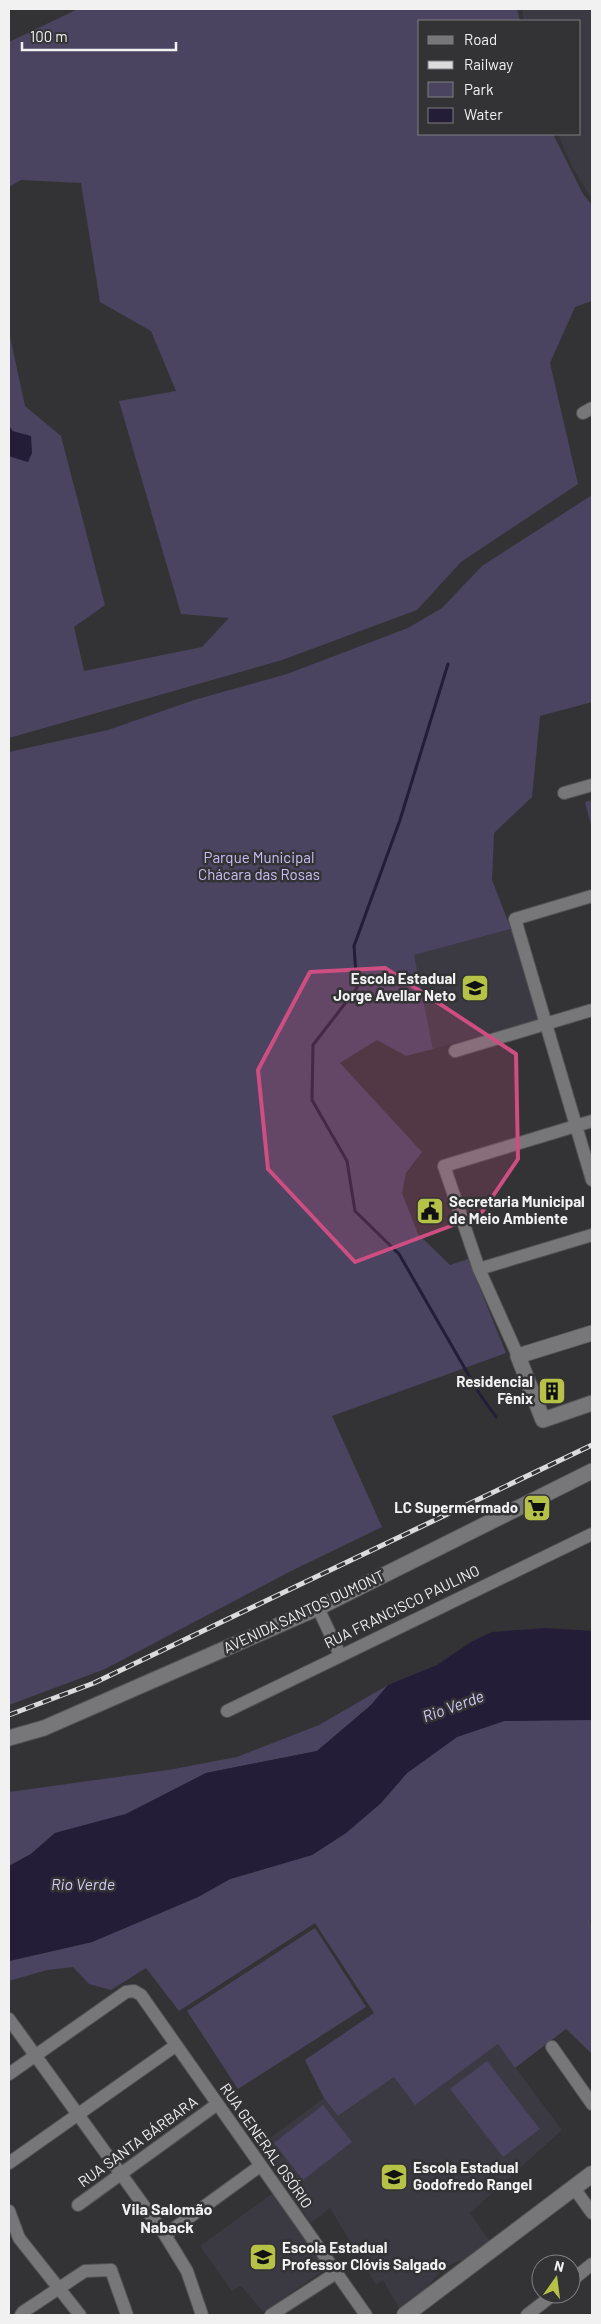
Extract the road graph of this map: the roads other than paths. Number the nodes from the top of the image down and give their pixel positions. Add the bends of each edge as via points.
1 (592, 785) edge
2 (564, 793) dead end
3 (592, 896) edge
4 (592, 1010) edge
5 (546, 1024) junction
6 (455, 1051) dead end
7 (592, 1120) edge
8 (576, 1126) junction
9 (592, 1180) edge
10 (592, 1235) edge
11 (479, 1269) junction
12 (592, 1333) edge
13 (518, 1356) junction
14 (592, 1403) edge
15 (592, 1470) edge
16 (592, 1534) edge
17 (318, 1608) junction
18 (340, 1655) junction
19 (227, 1711) dead end
20 (9, 1738) edge
21 (9, 2019) edge
22 (174, 2046) junction
23 (552, 2047) dead end
24 (35, 2056) junction
25 (9, 2074) edge
26 (592, 2104) edge
27 (216, 2105) junction
28 (78, 2114) junction
29 (9, 2163) edge
30 (260, 2166) junction
31 (121, 2174) junction
32 (592, 2174) edge
33 (574, 2188) junction
34 (78, 2205) dead end
35 (9, 2211) edge
36 (592, 2212) edge
37 (165, 2234) junction
38 (592, 2264) edge
39 (336, 2273) junction
40 (581, 2273) edge
41 (57, 2288) junction
42 (541, 2304) edge
43 (21, 2315) edge
44 (80, 2315) edge
45 (127, 2315) edge
46 (202, 2315) edge
47 (271, 2315) edge
48 (366, 2315) edge
49 (405, 2315) edge
50 (527, 2315) edge

1 - 2 street
3 - 5 street via 515,919
4 - 5 street
5 - 6 street
5 - 8 street
7 - 8 street
8 - 9 street
8 - 11 street via 444,1166
10 - 11 street
11 - 13 street
12 - 13 street
13 - 14 street via 543,1420
15 - 17 street, AVENIDA SANTOS DUMONT
16 - 18 street, RUA FRANCISCO PAULINO
17 - 18 street
17 - 20 street, AVENIDA SANTOS DUMONT via 44,1728
18 - 19 street, RUA FRANCISCO PAULINO
21 - 24 street
22 - 24 street, RUA GENERAL OSÓRIO via 141,1995 134,1991 126,1992
22 - 27 street, RUA GENERAL OSÓRIO
22 - 28 street
23 - 26 street
24 - 25 street
24 - 28 street
27 - 30 street, RUA GENERAL OSÓRIO
27 - 31 street, RUA SANTA BÁRBARA
28 - 29 street
28 - 31 street
30 - 37 street
30 - 39 street, RUA GENERAL OSÓRIO
31 - 34 street, RUA SANTA BÁRBARA
31 - 37 street
32 - 33 main road
33 - 36 street
33 - 49 main road
35 - 41 street via 19,2238
37 - 46 street via 186,2271
38 - 40 street
39 - 47 street
39 - 48 street, RUA GENERAL OSÓRIO
41 - 43 street
41 - 44 street
41 - 45 street via 85,2271 111,2270
42 - 50 street

